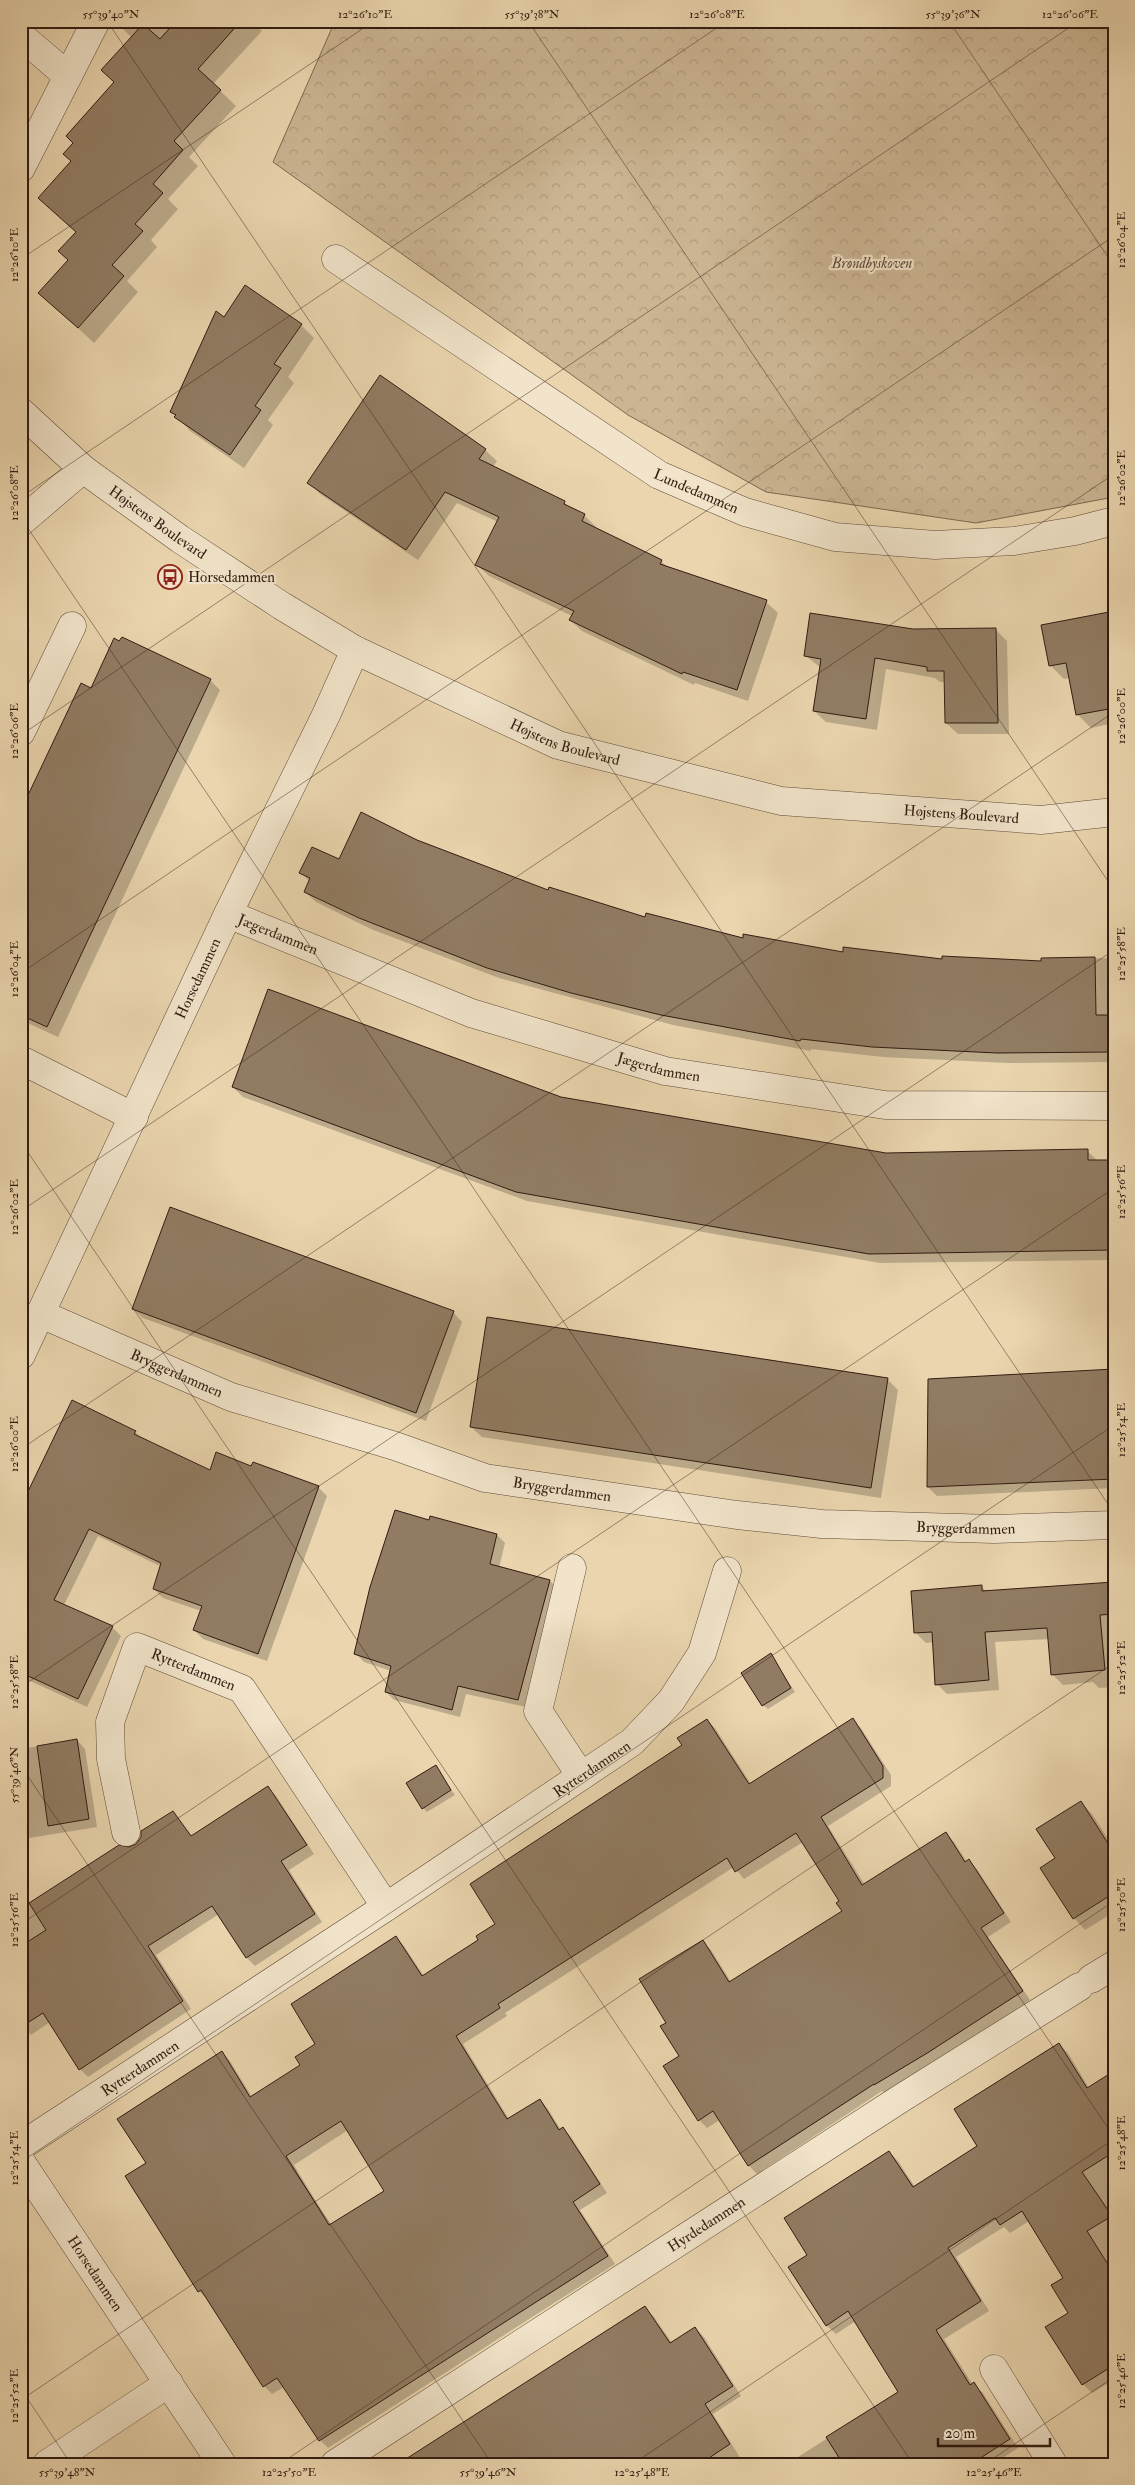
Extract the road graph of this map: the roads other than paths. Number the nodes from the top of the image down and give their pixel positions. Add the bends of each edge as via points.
1 (96, 21) edge
2 (21, 36) edge
3 (68, 76) junction
4 (21, 168) edge
5 (336, 259) dead end
6 (21, 412) edge
7 (83, 469) junction
8 (1114, 521) edge
9 (21, 522) edge
10 (72, 626) dead end
11 (355, 650) junction
12 (21, 732) edge
13 (1114, 812) edge
14 (228, 914) junction
15 (21, 1060) edge
16 (1114, 1106) edge
17 (134, 1117) junction
18 (41, 1314) junction
19 (21, 1355) edge
20 (1114, 1525) edge
21 (572, 1568) dead end
22 (727, 1571) dead end
23 (581, 1776) junction
24 (126, 1832) dead end
25 (386, 1907) junction
26 (1114, 1965) edge
27 (21, 2146) edge
28 (21, 2162) edge
29 (994, 2369) dead end
30 (169, 2383) junction
31 (47, 2464) edge
32 (222, 2464) edge
33 (335, 2464) edge
34 (1053, 2464) edge

1 - 3 street
2 - 3 street
3 - 4 street
5 - 8 street, Lundedammen via 659,475 745,512 834,537 935,545 1014,541
6 - 7 street, Højstens Boulevard
7 - 9 street
7 - 11 street, Højstens Boulevard via 180,539
10 - 12 street
11 - 13 street, Højstens Boulevard via 558,745 780,801 1041,820
11 - 14 street, Horsedammen
14 - 16 street, Jægerdammen via 471,1013 665,1071 885,1105
14 - 17 street, Horsedammen
15 - 17 street
17 - 18 street, Horsedammen
18 - 19 street, Horsedammen
18 - 20 street, Bryggerdammen via 231,1397 395,1446 485,1478 737,1515 822,1524 994,1529
21 - 23 street via 538,1711
22 - 23 street, Rytterdammen via 702,1653 671,1701 632,1742
23 - 25 street, Rytterdammen
24 - 25 street, Rytterdammen via 111,1759 110,1722 137,1647 242,1689
25 - 27 street, Rytterdammen
26 - 33 street, Hyrdedammen via 900,2099
28 - 30 street, Horsedammen
29 - 34 street
30 - 31 street
30 - 32 street, Horsedammen

